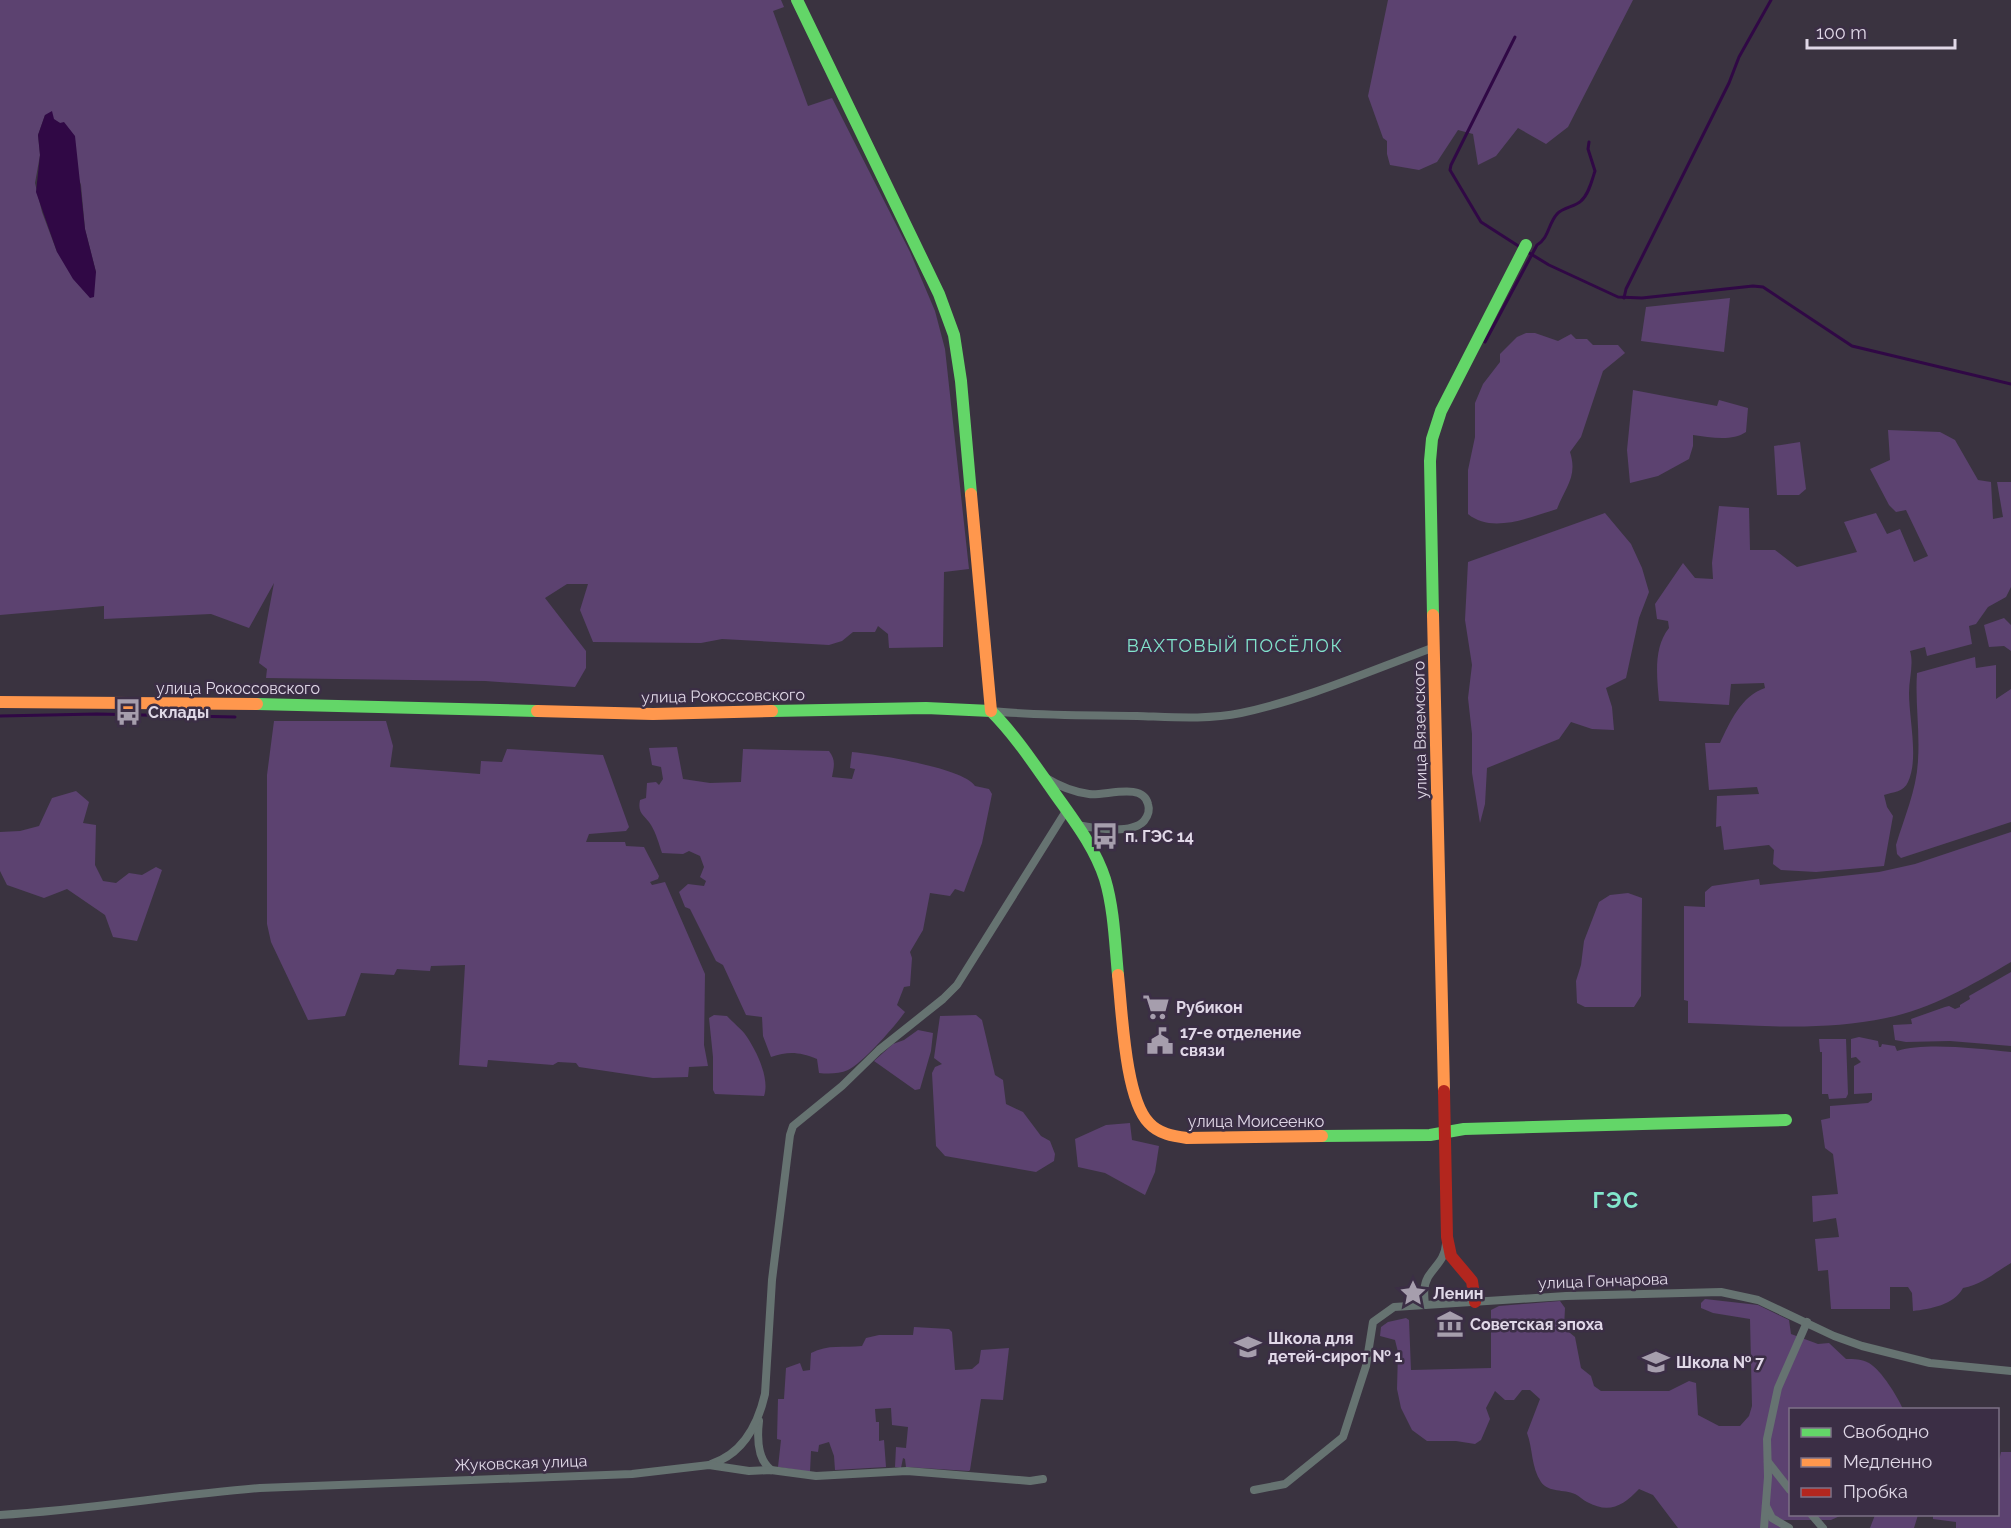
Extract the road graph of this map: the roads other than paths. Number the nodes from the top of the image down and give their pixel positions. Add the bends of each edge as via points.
1 (797, 0) edge
2 (1526, 245) dead end
3 (1435, 647) junction
4 (0, 702) edge
5 (991, 711) junction
6 (1042, 776) junction
7 (1066, 811) junction
8 (1076, 825) junction
9 (1786, 1120) dead end
10 (1446, 1132) junction
11 (1447, 1237) junction
12 (1461, 1269) junction
13 (1434, 1270) junction
14 (1475, 1302) junction
15 (1425, 1305) junction
16 (1807, 1322) junction
17 (2011, 1371) edge
18 (759, 1416) junction
19 (1767, 1459) junction
20 (709, 1465) junction
21 (771, 1470) junction
22 (1043, 1479) dead end
23 (1789, 1487) edge
24 (1254, 1490) dead end
25 (1766, 1503) junction
26 (0, 1515) edge
27 (1812, 1516) edge
28 (1764, 1528) edge
29 (1789, 1528) edge
30 (1823, 1528) edge

1 - 5 street via 946,309 954,335
2 - 3 street, улица Вяземского via 1446,400 1432,439
3 - 5 street, улица Рокоссовского via 1320,689 1231,715
3 - 10 street, улица Вяземского
4 - 5 street, улица Рокоссовского via 297,704 652,714 927,708
5 - 6 street, улица Моисеенко
6 - 7 street, улица Моисеенко
6 - 8 street via 1087,794 1136,792 1149,805 1148,815 1137,826 1116,829
7 - 8 street, улица Моисеенко
7 - 18 street via 957,985 793,1126 775,1254 767,1377
8 - 10 street, улица Моисеенко via 1098,860 1107,887 1131,1087 1136,1105 1149,1124 1168,1136 1187,1138 1374,1137
9 - 10 street, улица Моисеенко
10 - 11 street, улица Вяземского
11 - 12 street via 1451,1256
11 - 13 street via 1443,1257
12 - 13 street via 1448,1265
12 - 14 street via 1472,1281
13 - 15 street via 1425,1285
14 - 15 street, улица Гончарова
14 - 16 street, улица Гончарова via 1721,1292 1758,1300
15 - 24 street, улица Гончарова via 1394,1307 1373,1322 1366,1366 1343,1437 1285,1484
16 - 17 street, улица Гончарова via 1862,1346 1919,1361
16 - 19 street via 1778,1388 1767,1439
18 - 20 street via 738,1447
18 - 21 street via 761,1457
19 - 23 street
19 - 25 street
20 - 21 street, Жуковская улица
20 - 26 street, Жуковская улица via 632,1474 260,1488
21 - 22 street, Жуковская улица via 816,1476 907,1471
25 - 28 street
25 - 29 street via 1772,1518
27 - 30 street

